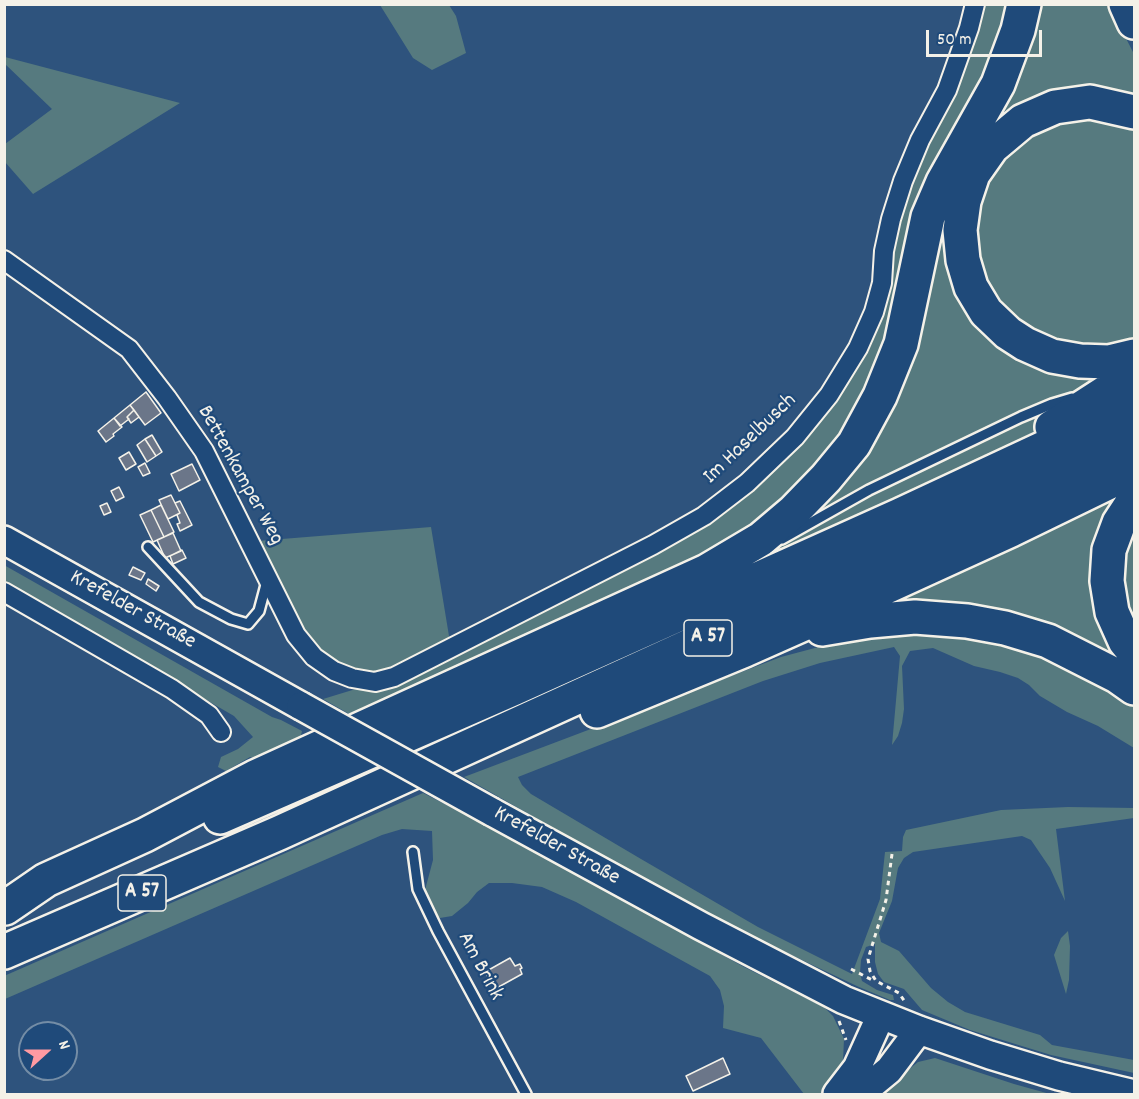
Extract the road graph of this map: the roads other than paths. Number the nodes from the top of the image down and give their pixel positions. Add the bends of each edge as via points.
1 (975, 4) edge
2 (1024, 4) edge
3 (1126, 4) edge
4 (1134, 22) edge
5 (1134, 112) edge
6 (4, 260) edge
7 (1134, 356) edge
8 (1126, 389) edge
9 (1134, 439) edge
10 (1134, 470) edge
11 (1134, 500) edge
12 (4, 540) edge
13 (148, 547) dead end
14 (707, 572) junction
15 (267, 578) junction
16 (4, 592) edge
17 (1134, 652) edge
18 (1134, 688) edge
19 (623, 701) junction
20 (221, 732) dead end
21 (279, 833) junction
22 (413, 852) dead end
23 (5, 908) edge
24 (4, 952) edge
25 (901, 1023) junction
26 (1134, 1094) edge
27 (526, 1095) edge
28 (837, 1095) edge
29 (860, 1095) edge

1 - 15 street, Im Haselbusch via 947,90 903,182 884,251 882,283 858,348 829,395 795,437 747,483 705,516 653,545 394,677 375,682 334,671 314,657 296,635
2 - 14 highway via 998,84 943,182 928,217 901,344 880,396 854,444 794,511 761,539
3 - 4 highway
5 - 7 highway via 1090,102 1056,107 1023,121 992,147 973,174 960,230 971,287 986,312 1008,333 1052,356 1109,362
6 - 15 street, Bettenkamper Weg via 129,350 204,451
8 - 14 lane via 1052,404 1021,417 869,490 770,545
8 - 23 highway, A 57 via 900,515 348,763
9 - 21 highway, A 57
10 - 19 highway via 860,599
11 - 17 highway via 1119,523 1109,550 1107,581 1112,612
12 - 25 main road, Krefelder Straße, bridge via 701,926 844,1000
13 - 15 lane, Bettenkamper Weg via 199,602 248,624 259,611
14 - 23 highway via 255,777 145,835 46,880
16 - 20 street via 172,689 209,715
18 - 19 highway via 1048,641 967,621 915,617 822,629 703,677
19 - 21 highway
21 - 24 highway, A 57
22 - 27 lane, Am Brink via 418,889
25 - 26 main road, Krefelder Straße via 1040,1071
25 - 28 main road
25 - 29 main road via 889,1070

